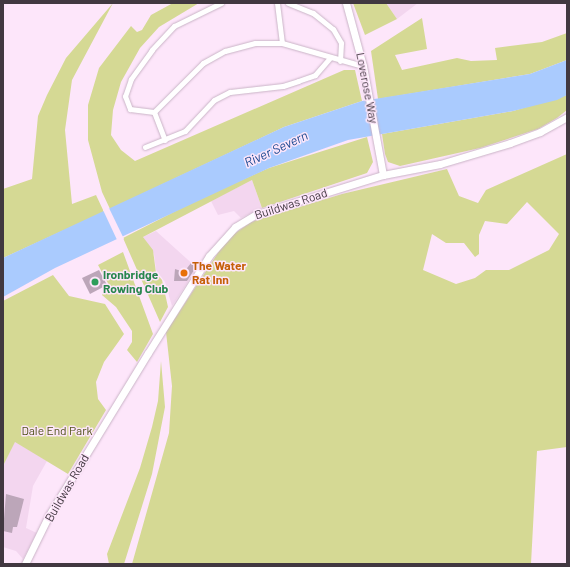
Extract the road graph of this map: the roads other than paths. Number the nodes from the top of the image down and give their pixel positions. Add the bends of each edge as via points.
1 (222, 3) edge
2 (278, 3) edge
3 (288, 3) edge
4 (346, 3) edge
5 (282, 43) junction
6 (330, 58) junction
7 (340, 61) junction
8 (363, 66) junction
9 (154, 112) junction
10 (567, 116) edge
11 (165, 140) junction
12 (145, 147) dead end
13 (383, 175) junction
14 (25, 564) edge

1 - 9 street via 174,26 131,79 124,96 130,109
2 - 5 street
3 - 7 street via 313,13 333,29 341,43
4 - 8 street, Loverose Way
5 - 6 street
5 - 9 street via 255,43 225,51 203,63
6 - 7 street
6 - 11 street via 315,75 298,81 283,86 230,92 214,100 185,131
7 - 8 street
8 - 13 street, Loverose Way
9 - 11 street
10 - 13 street, Buildwas Road via 540,132 510,143 440,164
11 - 12 street
13 - 14 street, Buildwas Road via 257,214 227,234 209,256 107,419 50,515

